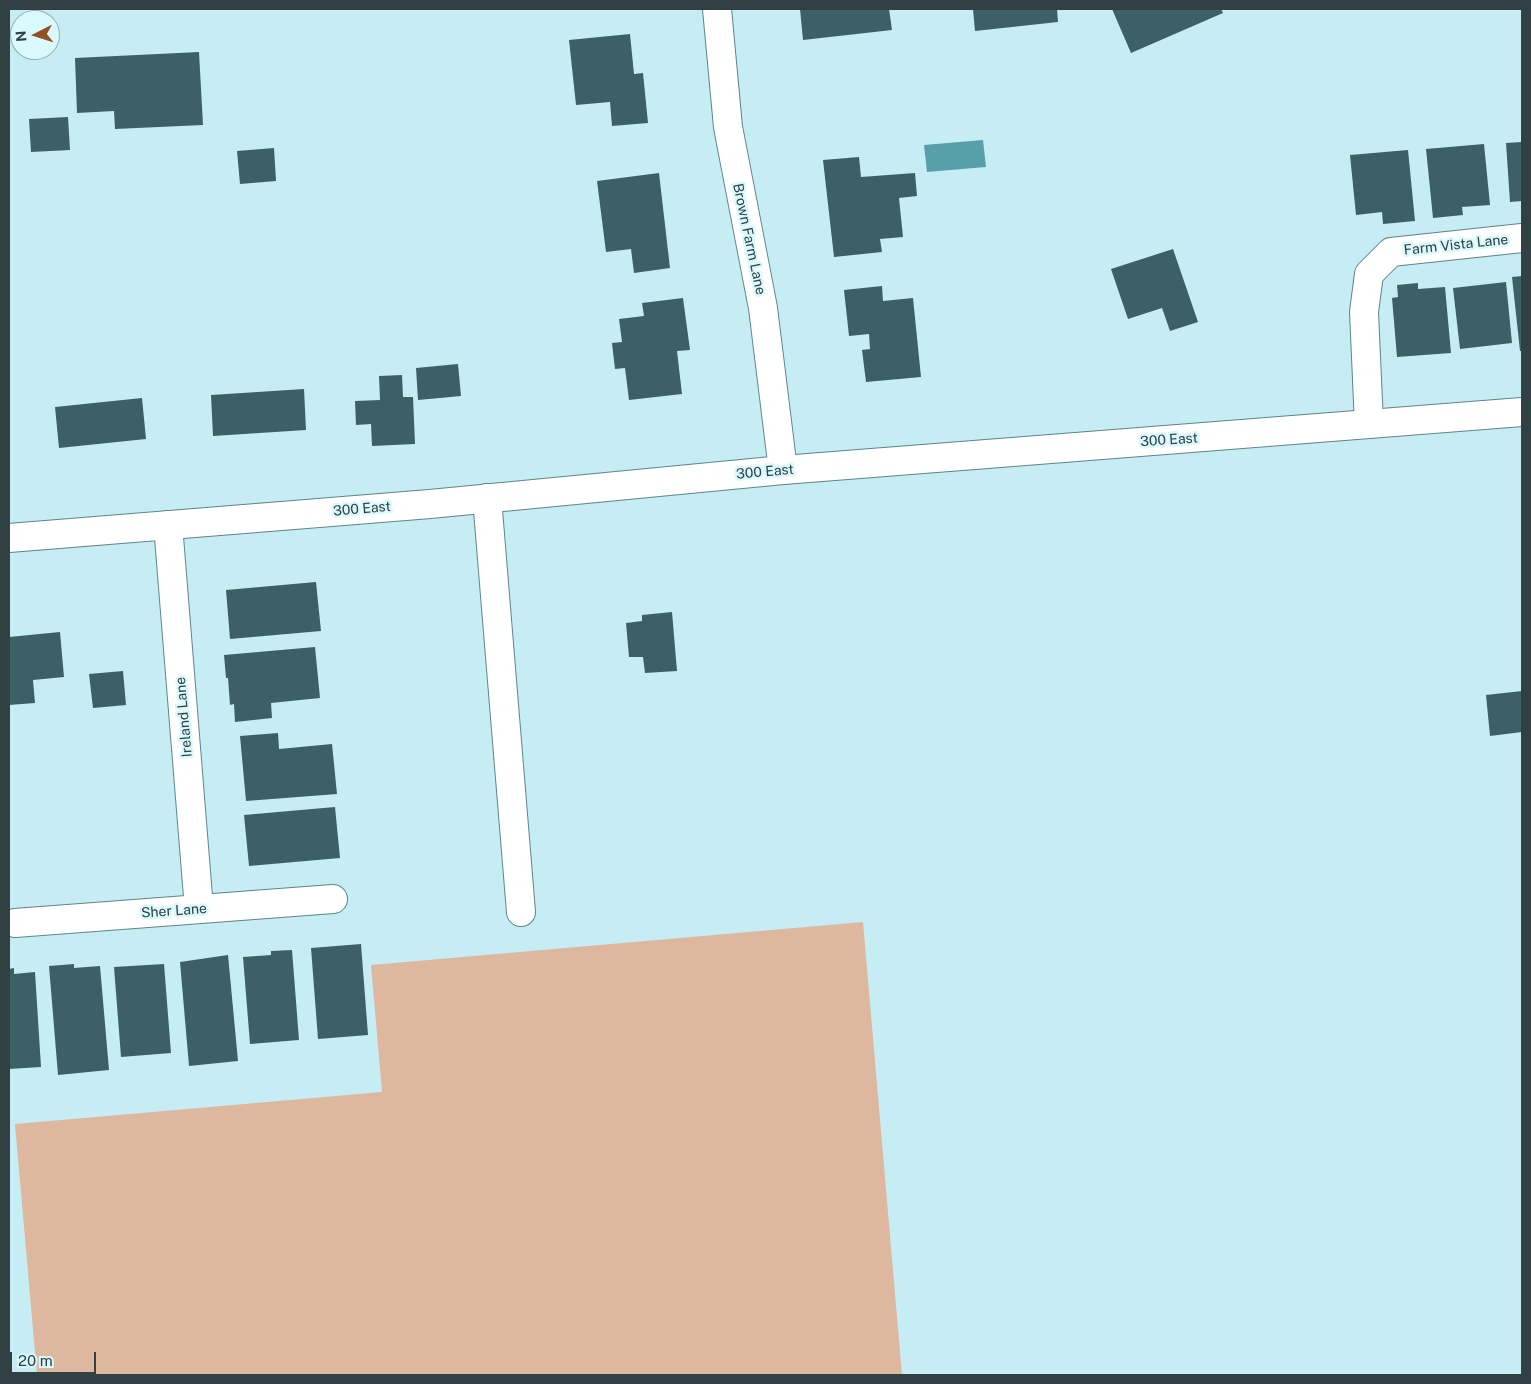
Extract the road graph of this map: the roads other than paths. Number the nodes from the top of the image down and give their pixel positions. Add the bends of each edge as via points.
1 (717, 9) edge
2 (1522, 238) edge
3 (1522, 412) edge
4 (1369, 424) junction
5 (783, 470) junction
6 (487, 498) junction
7 (168, 525) junction
8 (9, 538) edge
9 (333, 899) dead end
10 (199, 909) junction
11 (521, 912) dead end
12 (15, 923) dead end

1 - 5 main road, Brown Farm Lane via 728,126 763,308
2 - 4 main road, Farm Vista Lane via 1391,252 1369,274 1364,312
3 - 4 main road, 300 East
4 - 5 main road, 300 East
5 - 6 main road, 300 East
6 - 7 main road, 300 East
6 - 11 main road
7 - 8 main road, 300 East
7 - 10 main road, Ireland Lane
9 - 10 main road, Sher Lane
10 - 12 main road, Sher Lane

